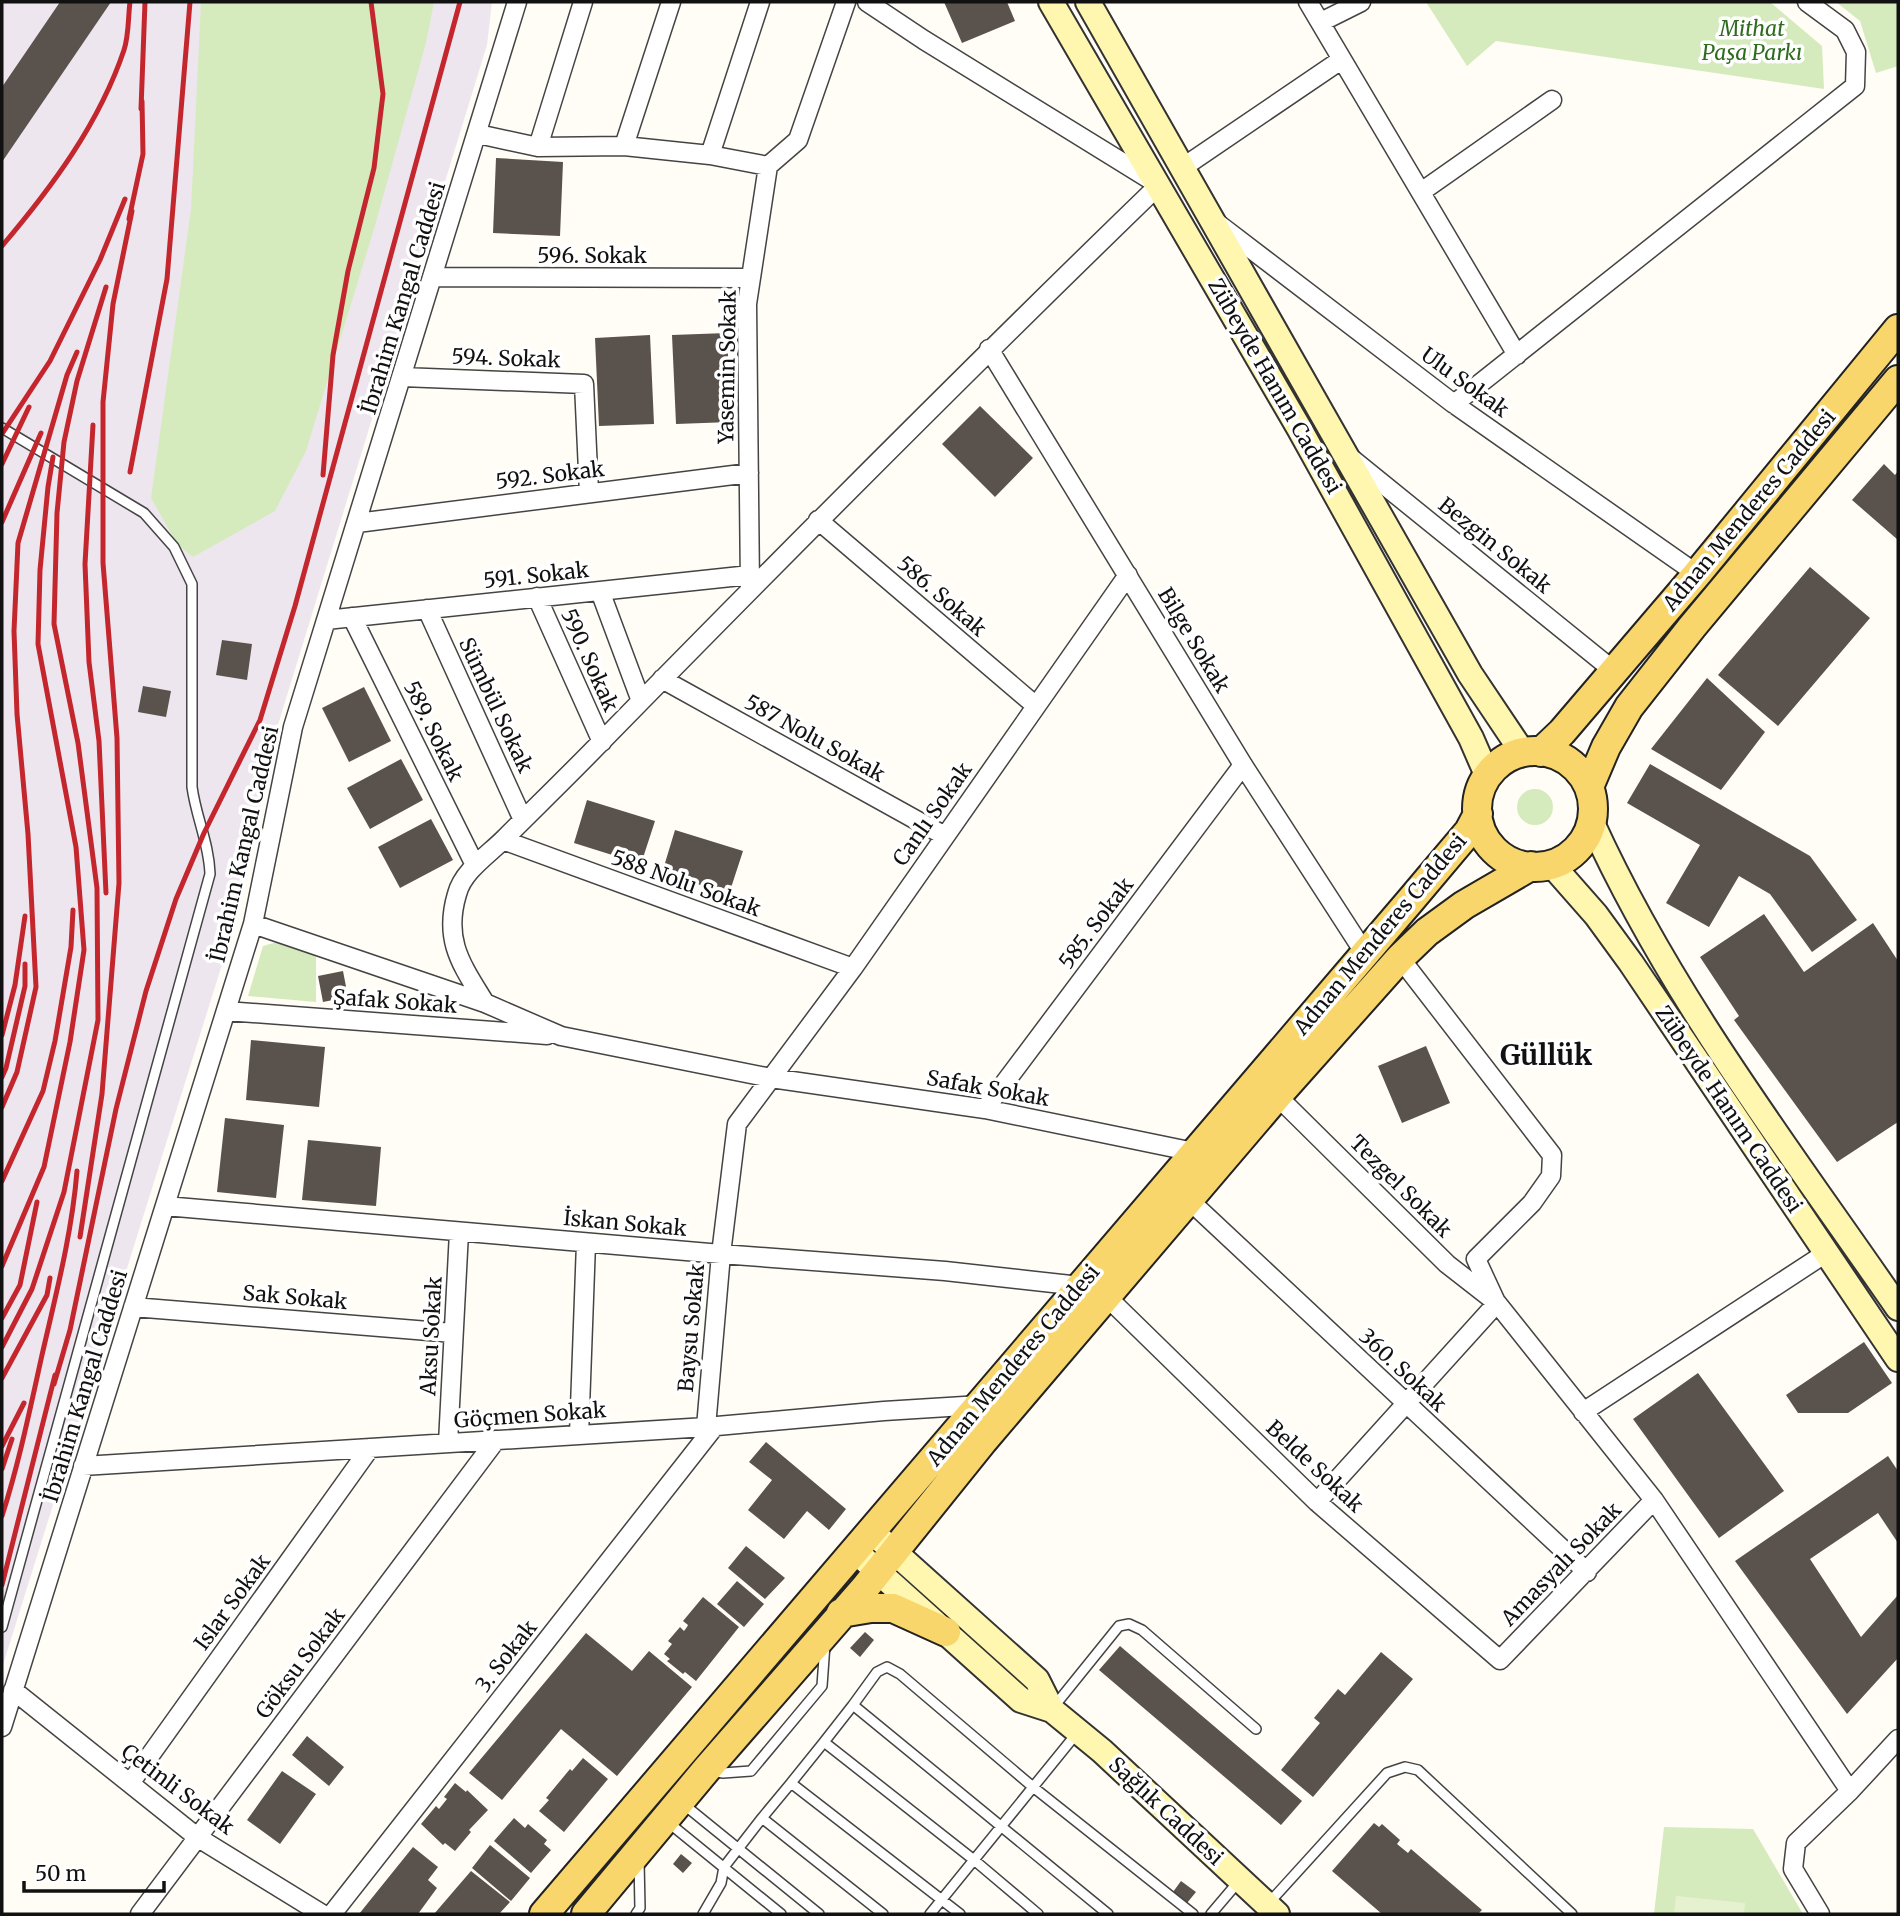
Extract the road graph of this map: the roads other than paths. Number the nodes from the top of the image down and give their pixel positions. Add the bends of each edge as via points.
1 (510, 2) edge
2 (517, 2) edge
3 (583, 2) edge
4 (671, 2) edge
5 (760, 2) edge
6 (846, 2) edge
7 (867, 2) edge
8 (1051, 2) edge
9 (1088, 2) edge
10 (1308, 2) edge
11 (1361, 2) edge
12 (1807, 2) edge
13 (1321, 22) junction
14 (503, 50) junction
15 (1341, 60) junction
16 (1552, 100) dead end
17 (478, 134) junction
18 (624, 146) junction
19 (538, 147) junction
20 (710, 155) junction
21 (768, 166) junction
22 (1181, 168) junction
23 (1159, 185) junction
24 (1421, 192) junction
25 (1211, 219) junction
26 (433, 277) junction
27 (751, 278) junction
28 (1898, 329) edge
29 (989, 349) junction
30 (1517, 355) junction
31 (402, 377) junction
32 (1898, 380) edge
33 (1454, 404) junction
34 (2, 428) edge
35 (1346, 454) junction
36 (748, 473) junction
37 (589, 493) junction
38 (818, 520) junction
39 (357, 523) junction
40 (1697, 574) junction
41 (1128, 575) junction
42 (750, 581) junction
43 (600, 591) junction
44 (537, 597) junction
45 (427, 609) junction
46 (352, 617) junction
47 (326, 620) junction
48 (1614, 671) junction
49 (662, 679) junction
50 (641, 701) junction
51 (1036, 706) junction
52 (602, 741) junction
53 (1532, 752) junction
54 (1243, 765) junction
55 (1488, 776) junction
56 (1589, 787) junction
57 (1478, 814) junction
58 (523, 820) junction
59 (1592, 823) junction
60 (945, 836) junction
61 (503, 840) junction
62 (475, 865) junction
63 (1541, 865) junction
64 (253, 924) junction
65 (1364, 952) junction
66 (1401, 958) junction
67 (853, 968) junction
68 (485, 1003) junction
69 (226, 1011) junction
70 (561, 1036) junction
71 (771, 1077) junction
72 (1277, 1096) junction
73 (985, 1109) junction
74 (1195, 1152) junction
75 (1189, 1200) junction
76 (165, 1206) junction
77 (459, 1231) junction
78 (586, 1243) junction
79 (1826, 1253) junction
80 (720, 1254) junction
81 (1080, 1286) junction
82 (1107, 1297) junction
83 (1497, 1303) junction
84 (133, 1307) junction
85 (1898, 1308) edge
86 (453, 1333) junction
87 (1898, 1359) edge
88 (1406, 1404) junction
89 (979, 1405) junction
90 (1583, 1412) junction
91 (710, 1426) junction
92 (579, 1435) junction
93 (496, 1440) junction
94 (448, 1443) junction
95 (370, 1448) junction
96 (83, 1466) junction
97 (1654, 1500) junction
98 (934, 1502) junction
99 (1318, 1502) junction
100 (863, 1541) junction
101 (886, 1560) junction
102 (1587, 1572) junction
103 (939, 1591) junction
104 (833, 1624) junction
105 (2, 1628) edge
106 (946, 1632) junction
107 (1500, 1660) joint
108 (13, 1690) junction
109 (853, 1705) junction
110 (1052, 1710) junction
111 (2, 1727) edge
112 (1256, 1729) dead end
113 (1078, 1731) junction
114 (1898, 1739) edge
115 (824, 1742) junction
116 (131, 1782) junction
117 (791, 1783) junction
118 (1034, 1787) junction
119 (1850, 1791) junction
120 (673, 1811) junction
121 (762, 1818) junction
122 (1002, 1825) junction
123 (197, 1837) junction
124 (737, 1849) junction
125 (639, 1853) junction
126 (974, 1860) junction
127 (724, 1867) junction
128 (1240, 1880) junction
129 (942, 1899) junction
130 (1266, 1908) edge
131 (140, 1914) edge
132 (322, 1914) edge
133 (332, 1914) edge
134 (544, 1914) edge
135 (586, 1914) edge
136 (636, 1914) edge
137 (703, 1914) edge
138 (781, 1914) edge
139 (819, 1914) edge
140 (883, 1914) edge
141 (930, 1914) edge
142 (960, 1914) edge
143 (1038, 1914) edge
144 (1108, 1914) edge
145 (1193, 1914) edge
146 (1211, 1914) edge
147 (1572, 1914) edge
148 (1820, 1914) edge

1 - 14 street, İbrahim Kangal Caddesi
2 - 14 street, İbrahim Kangal Caddesi
3 - 19 street
4 - 18 street
5 - 20 street
6 - 21 street via 798,141
7 - 23 street
8 - 23 main road, Zübeyde Hanım Caddesi
9 - 22 main road, Zübeyde Hanım Caddesi
10 - 13 street
11 - 13 street
12 - 30 street via 1845,30 1856,52 1855,86
13 - 15 street
14 - 17 street, İbrahim Kangal Caddesi
15 - 22 street
15 - 24 street
16 - 24 street
17 - 19 street
17 - 26 street, İbrahim Kangal Caddesi
18 - 19 street
18 - 20 street
20 - 21 street
21 - 27 street, Yasemin Sokak
22 - 25 main road, Zübeyde Hanım Caddesi
23 - 29 street
23 - 55 main road, Zübeyde Hanım Caddesi via 1433,668
24 - 30 street
25 - 33 street, Ulu Sokak
25 - 35 main road, Zübeyde Hanım Caddesi
26 - 27 street, 596. Sokak
26 - 31 street, İbrahim Kangal Caddesi
27 - 36 street, Yasemin Sokak via 747,303
28 - 40 main road, Adnan Menderes Caddesi
29 - 38 street
29 - 41 street, Bilge Sokak
30 - 33 street
31 - 37 street, 594. Sokak via 584,384
31 - 39 street, İbrahim Kangal Caddesi
32 - 56 main road, Adnan Menderes Caddesi via 1629,707
33 - 40 street, Ulu Sokak
34 - 105 lane via 144,513 183,563 192,584 192,787 210,874
35 - 48 street, Bezgin Sokak
35 - 53 main road, Zübeyde Hanım Caddesi via 1470,674
36 - 37 street, 592. Sokak
36 - 42 street, Yasemin Sokak
37 - 39 street, 592. Sokak
38 - 42 street
38 - 51 street, 586. Sokak
39 - 47 street, İbrahim Kangal Caddesi
40 - 48 main road, Adnan Menderes Caddesi
41 - 51 street, Canlı Sokak
41 - 54 street, Bilge Sokak
42 - 43 street, 591. Sokak
42 - 49 street
43 - 44 street, 591. Sokak
43 - 50 street
44 - 45 street, 591. Sokak
44 - 52 street, 590. Sokak
45 - 46 street, 591. Sokak
45 - 58 street, Sümbül Sokak
46 - 47 street, 591. Sokak
46 - 62 street, 589. Sokak
47 - 64 street, İbrahim Kangal Caddesi via 293,727
48 - 53 main road, Adnan Menderes Caddesi via 1562,732
49 - 50 street
49 - 60 street, 587 Nolu Sokak
50 - 52 street
51 - 60 street, Canlı Sokak
52 - 58 street
53 - 55 main road via 1511,756
53 - 56 main road via 1566,760 1580,771
54 - 65 street, Bilge Sokak
54 - 73 street, 585. Sokak
55 - 57 main road via 1482,784
56 - 59 main road
57 - 63 main road via 1487,841 1501,856 1519,864
57 - 65 main road, Adnan Menderes Caddesi via 1469,831
58 - 61 street
59 - 63 main road via 1573,853
59 - 85 main road, Zübeyde Hanım Caddesi via 1661,956
60 - 67 street, Canlı Sokak
61 - 62 street
61 - 67 street, 588 Nolu Sokak
62 - 68 street via 457,891 452,924 457,956
63 - 66 main road, Adnan Menderes Caddesi via 1464,905
63 - 79 main road, Zübeyde Hanım Caddesi via 1596,915
64 - 68 street, Şafak Sokak
64 - 69 street, İbrahim Kangal Caddesi
65 - 74 main road, Adnan Menderes Caddesi
66 - 72 main road, Adnan Menderes Caddesi
66 - 83 street via 1552,1155 1551,1176 1532,1203 1476,1259
67 - 71 street, Canlı Sokak
68 - 70 street, Şafak Sokak
69 - 70 street, Şafak Sokak
69 - 76 street, İbrahim Kangal Caddesi
70 - 71 street, Şafak Sokak
71 - 73 street, Safak Sokak
71 - 80 street, Baysu Sokak via 737,1124
72 - 75 main road, Adnan Menderes Caddesi
72 - 83 street, Tezgel Sokak via 1447,1264
73 - 74 street, Safak Sokak
74 - 81 main road, Adnan Menderes Caddesi
75 - 82 main road, Adnan Menderes Caddesi
75 - 88 street, 360. Sokak
76 - 77 street, İskan Sokak
76 - 84 street, İbrahim Kangal Caddesi
77 - 78 street, İskan Sokak
77 - 86 street, Aksu Sokak
78 - 80 street, İskan Sokak
78 - 92 street
79 - 87 main road, Zübeyde Hanım Caddesi
79 - 90 street
80 - 81 street, İskan Sokak
80 - 91 street, Baysu Sokak
81 - 89 main road, Adnan Menderes Caddesi
82 - 98 main road, Adnan Menderes Caddesi
82 - 99 street, Belde Sokak
83 - 88 street
83 - 90 street
84 - 86 street, Sak Sokak
84 - 96 street, İbrahim Kangal Caddesi
86 - 94 street, Aksu Sokak
88 - 99 street
88 - 102 street, 360. Sokak
89 - 91 street, Göçmen Sokak
89 - 100 main road, Adnan Menderes Caddesi
90 - 97 street
91 - 92 street, Göçmen Sokak
91 - 133 street, 3. Sokak
92 - 93 street, Göçmen Sokak
93 - 94 street, Göçmen Sokak
93 - 123 street, Göksu Sokak
94 - 95 street, Göçmen Sokak
95 - 96 street, Göçmen Sokak
95 - 116 street, Islar Sokak
96 - 108 street, İbrahim Kangal Caddesi
97 - 102 street, Amasyalı Sokak
97 - 119 street
98 - 101 main road, Adnan Menderes Caddesi
98 - 103 main road via 917,1536 915,1551
99 - 107 street, Belde Sokak
100 - 101 main road, Sağlık Caddesi
100 - 134 main road, Adnan Menderes Caddesi
101 - 103 main road, Sağlık Caddesi
101 - 104 main road, Adnan Menderes Caddesi
101 - 106 main road, Sağlık Caddesi
102 - 107 street, Amasyalı Sokak
103 - 110 main road, Sağlık Caddesi via 1037,1680
104 - 106 main road via 871,1608 893,1608
104 - 120 main road, Adnan Menderes Caddesi
106 - 110 main road, Sağlık Caddesi via 1021,1700
108 - 111 street, İbrahim Kangal Caddesi
108 - 116 street, Çetinli Sokak
109 - 115 lane
109 - 118 lane via 877,1672 887,1667
109 - 122 lane
110 - 112 lane via 1119,1626 1129,1624 1142,1630
110 - 113 main road, Sağlık Caddesi
113 - 118 lane
113 - 128 main road, Sağlık Caddesi
114 - 119 street
115 - 117 lane
115 - 126 lane
116 - 123 street, Çetinli Sokak
117 - 121 lane
117 - 129 lane
118 - 122 lane
118 - 145 lane
119 - 148 street via 1796,1843 1793,1868
120 - 124 lane
120 - 125 main road, Adnan Menderes Caddesi
120 - 127 lane
121 - 124 lane
121 - 140 lane
122 - 126 lane
122 - 144 lane
123 - 131 street, Göksu Sokak
123 - 132 street, Çetinli Sokak
124 - 127 lane
124 - 139 lane
125 - 135 main road, Adnan Menderes Caddesi
125 - 136 lane via 640,1908
126 - 129 lane
126 - 143 lane
127 - 137 lane via 722,1883
127 - 138 lane
128 - 130 main road, Sağlık Caddesi
128 - 146 lane
129 - 141 lane
129 - 142 lane
130 - 147 lane via 1387,1773 1405,1768 1418,1770

